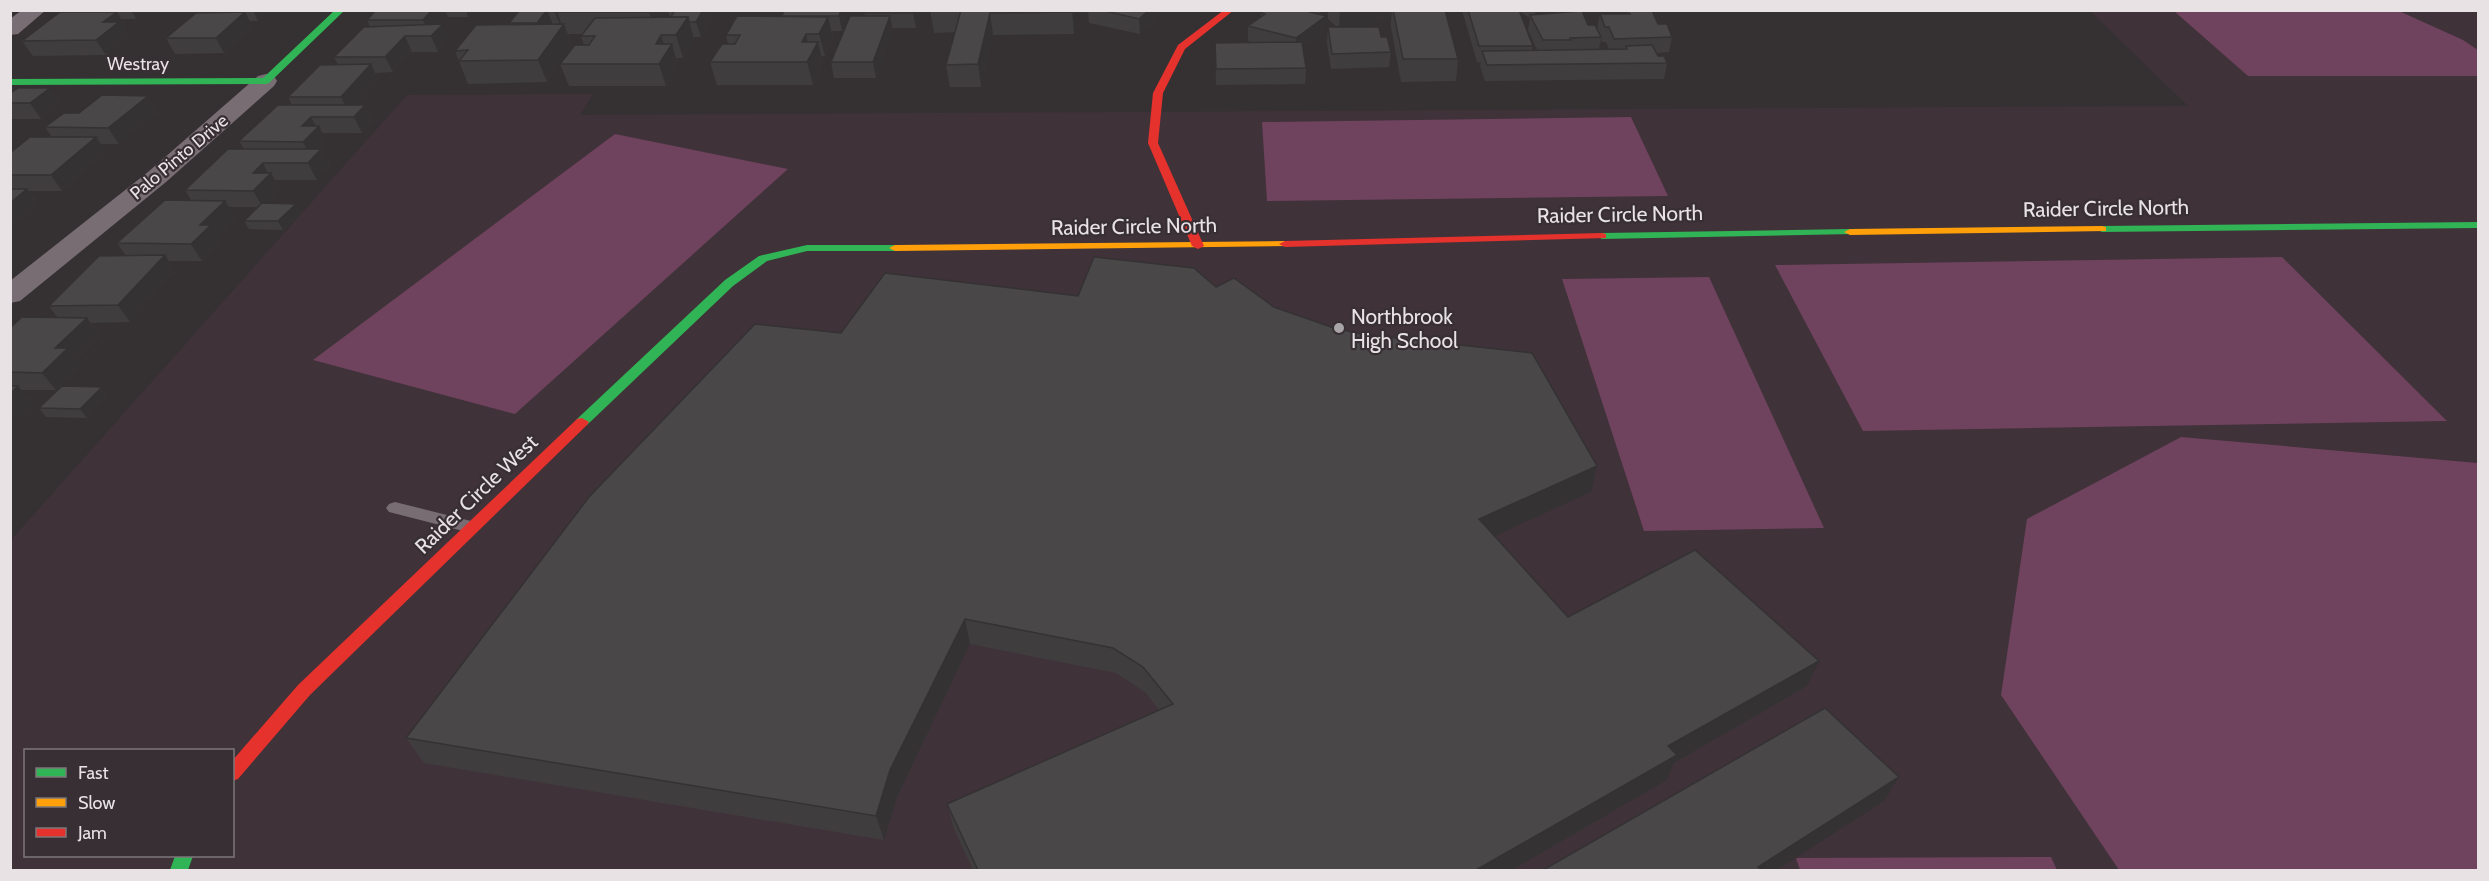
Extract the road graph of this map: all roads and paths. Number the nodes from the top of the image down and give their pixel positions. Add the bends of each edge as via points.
1 (36, 10) edge
2 (341, 10) edge
3 (1230, 10) edge
4 (10, 30) edge
5 (266, 81) junction
6 (10, 82) edge
7 (2478, 225) edge
8 (1198, 246) junction
9 (763, 258) joint
10 (10, 296) edge
11 (395, 508) dead end
12 (471, 527) junction
13 (234, 772) edge

1 - 4 street
2 - 5 street, Palo Pinto Drive
3 - 8 street via 1181,46 1158,93 1154,143
5 - 6 street, Westray
5 - 10 street, Palo Pinto Drive via 157,177
7 - 8 street, Raider Circle North via 1658,234
8 - 9 street, Raider Circle North via 807,248
9 - 12 street, Raider Circle West via 729,283
11 - 12 lane
12 - 13 street, Raider Circle West via 304,690

